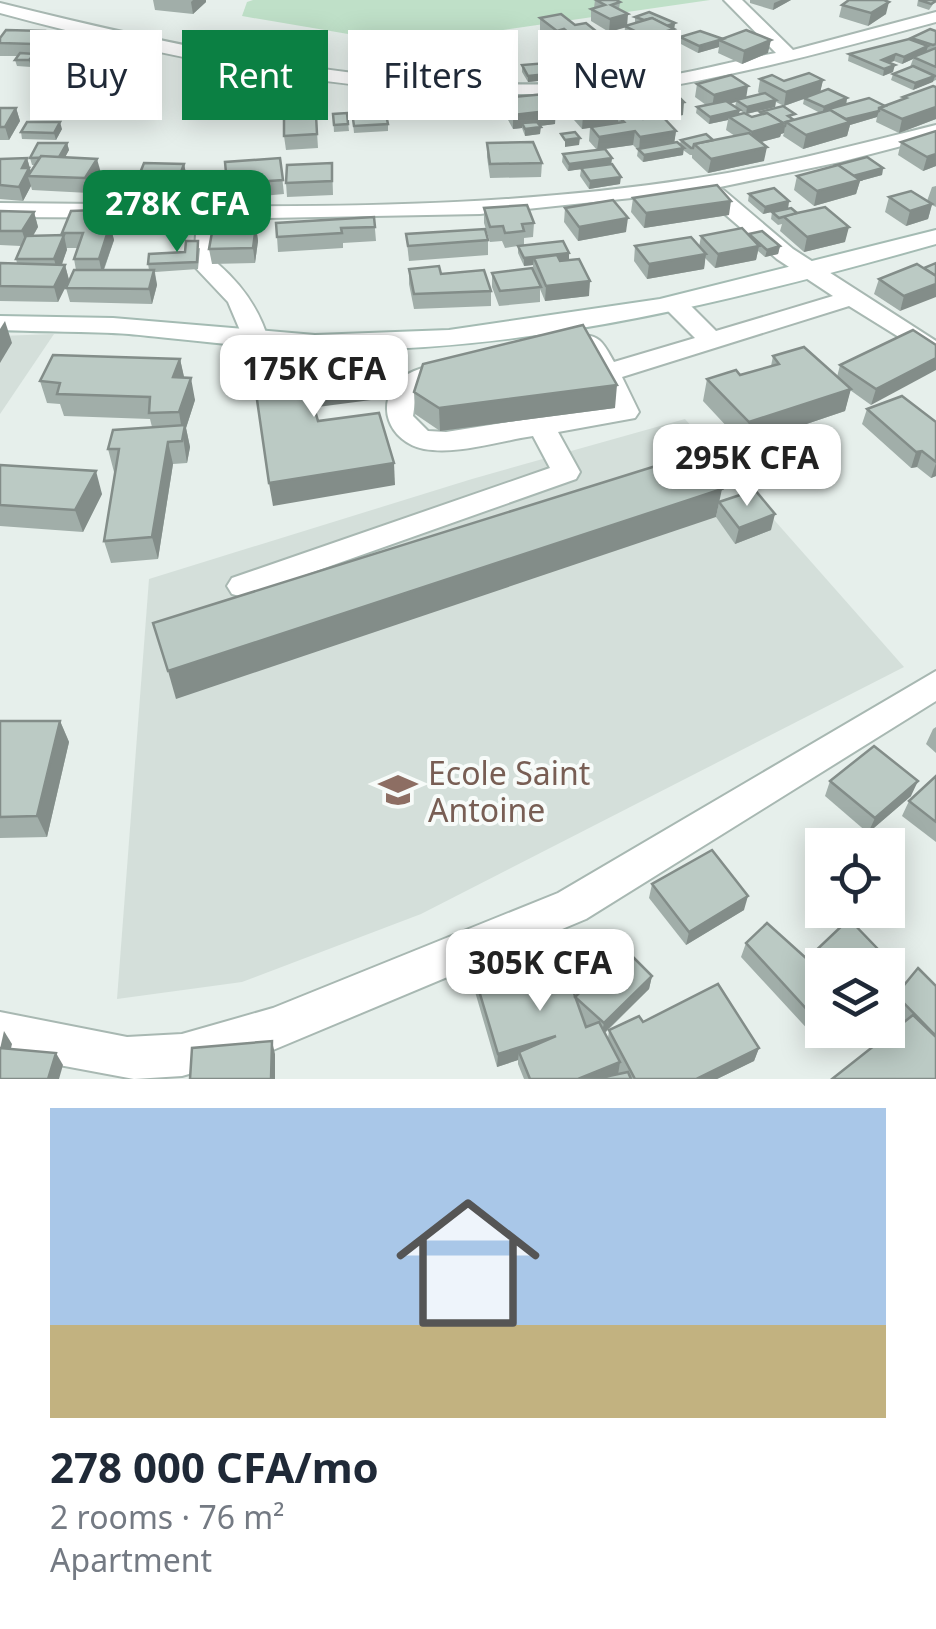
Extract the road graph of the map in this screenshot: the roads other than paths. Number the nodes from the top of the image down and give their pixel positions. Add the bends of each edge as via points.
1 (732, 0) edge
2 (0, 8) edge
3 (936, 18) edge
4 (911, 21) junction
5 (936, 28) edge
6 (788, 56) junction
7 (936, 131) edge
8 (703, 184) junction
9 (211, 205) junction
10 (0, 210) edge
11 (936, 237) edge
12 (814, 272) junction
13 (850, 298) junction
14 (674, 304) junction
15 (0, 323) edge
16 (256, 342) junction
17 (713, 342) junction
18 (500, 346) junction
19 (936, 352) edge
20 (607, 373) junction
21 (542, 427) junction
22 (242, 586) dead end
23 (936, 684) edge
24 (0, 1033) edge

1 - 6 street
2 - 6 street via 282,71 456,89 628,87
3 - 4 street
4 - 5 street
4 - 6 street
7 - 8 street via 854,155
8 - 9 street via 547,204
8 - 12 street
9 - 10 street
9 - 16 street via 206,266 250,312
11 - 12 street
12 - 13 street
12 - 14 street
13 - 17 street
13 - 19 street
14 - 17 street
14 - 18 street
15 - 16 street via 128,327
16 - 18 street
17 - 20 street
18 - 20 street via 584,341
18 - 21 street via 410,385 398,413 404,427 422,439 446,441
20 - 21 street via 626,412
21 - 22 street via 566,472
23 - 24 street via 572,906 273,1029 182,1055 126,1058

